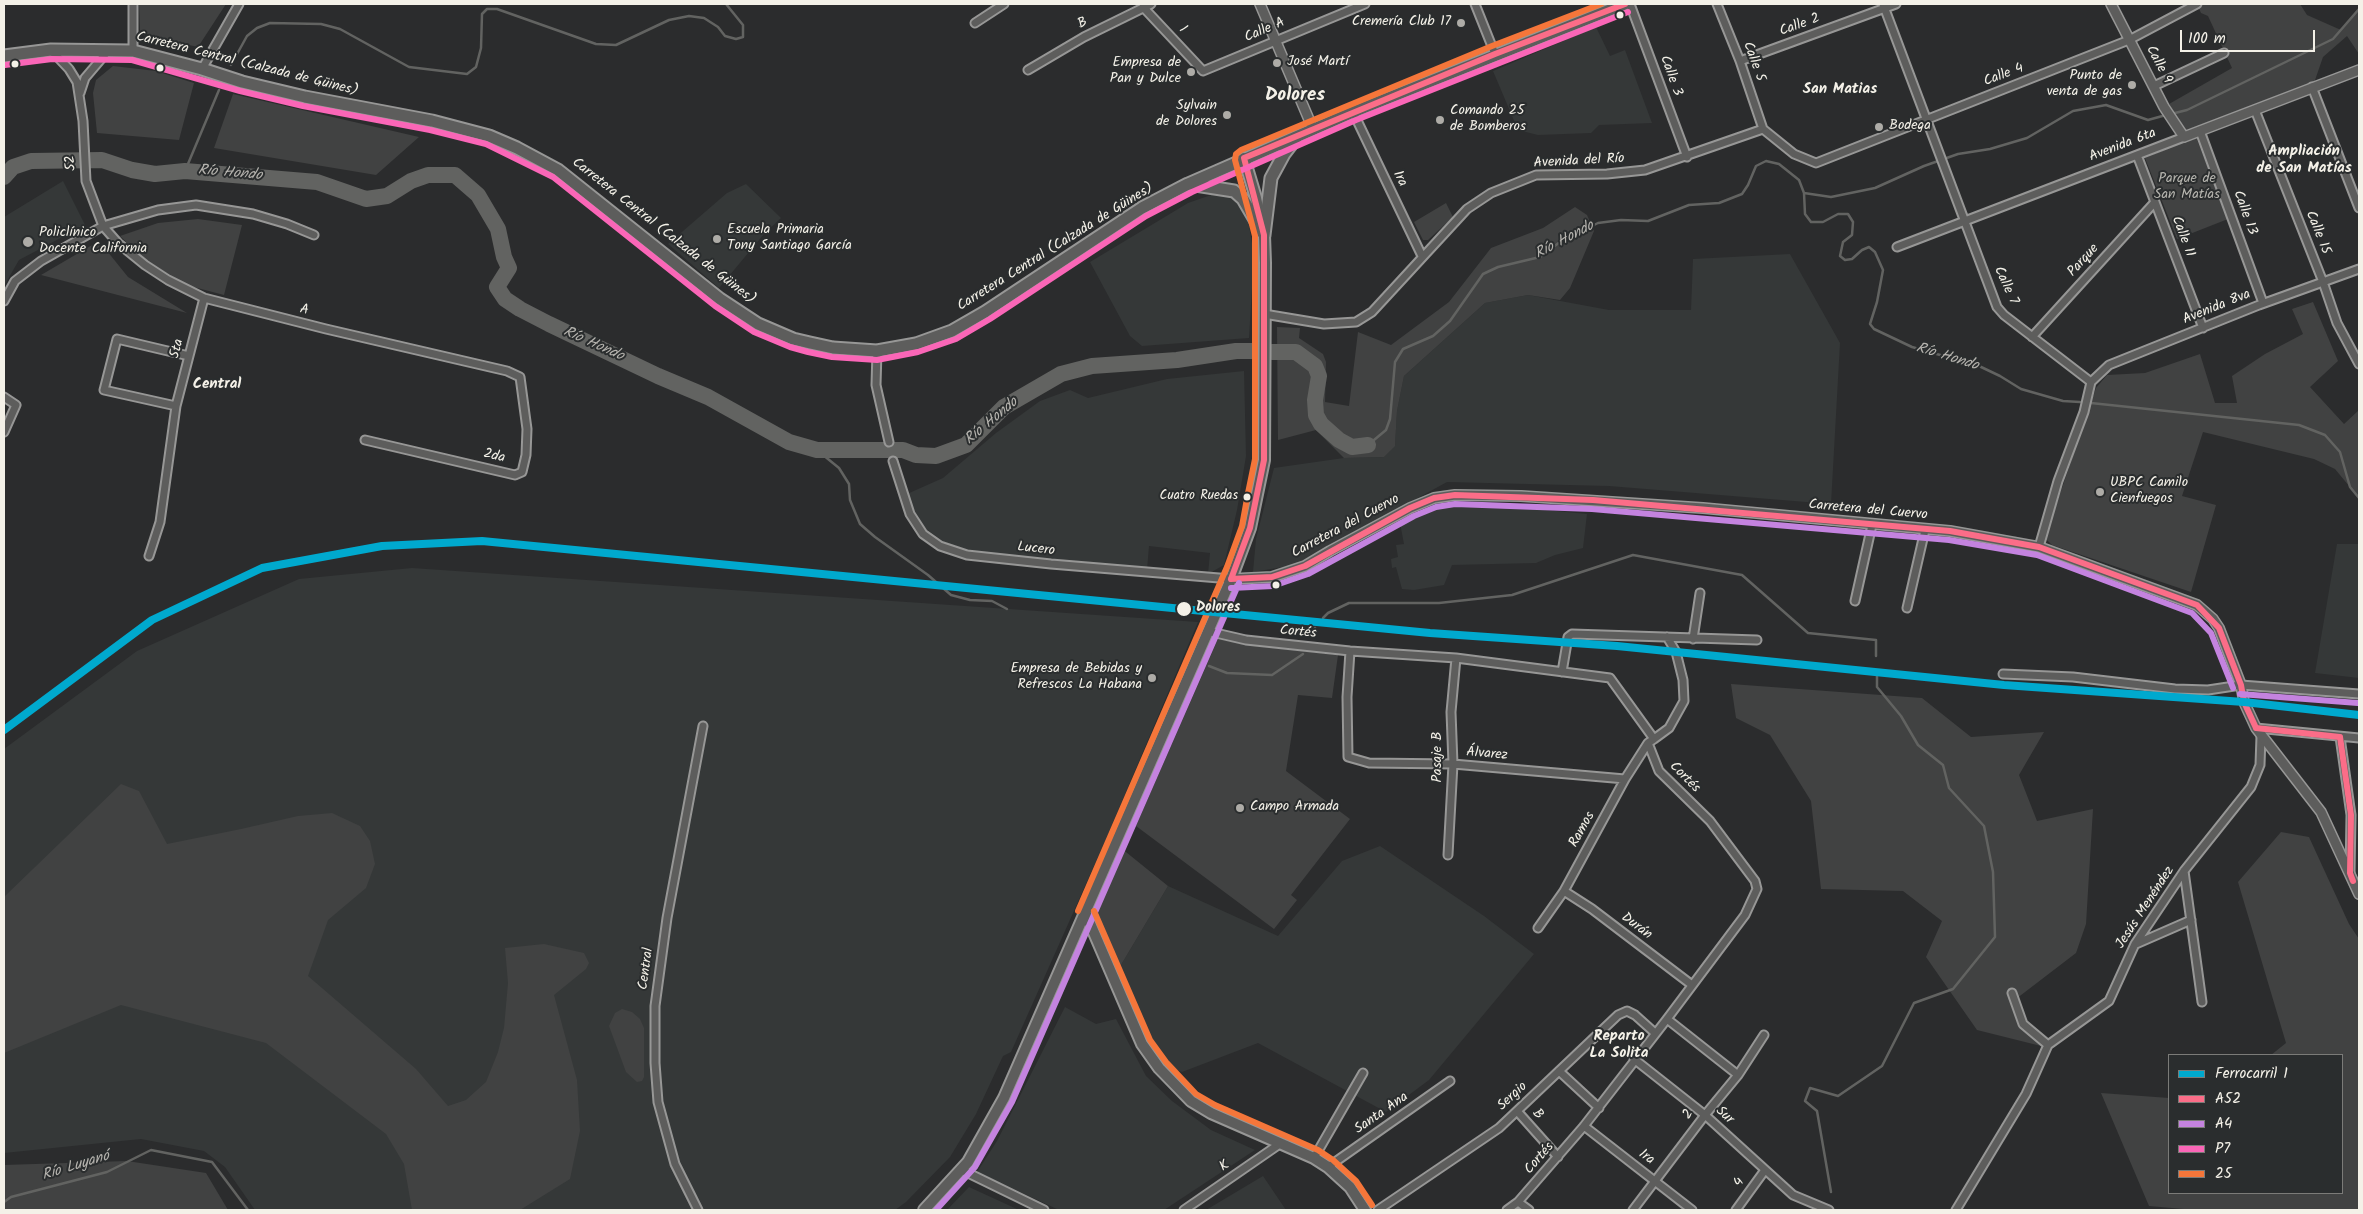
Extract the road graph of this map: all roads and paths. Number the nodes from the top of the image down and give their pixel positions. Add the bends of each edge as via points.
1 (133, 4) edge
2 (239, 4) edge
3 (1004, 4) edge
4 (1151, 4) edge
5 (1260, 4) edge
6 (1365, 4) edge
7 (1475, 4) edge
8 (1625, 4) edge
9 (1630, 4) edge
10 (1717, 4) edge
11 (1896, 4) edge
12 (2112, 4) edge
13 (2197, 4) edge
14 (1884, 6) edge
15 (1144, 7) junction
16 (975, 22) dead end
17 (1276, 40) junction
18 (2129, 40) junction
19 (51, 50) junction
20 (108, 51) junction
21 (133, 51) junction
22 (2224, 53) dead end
23 (1495, 54) junction
24 (4, 56) edge
25 (1740, 61) junction
26 (1028, 70) dead end
27 (2359, 70) edge
28 (207, 71) junction
29 (1203, 71) joint
30 (2154, 86) junction
31 (2312, 87) junction
32 (80, 96) junction
33 (2254, 110) junction
34 (1353, 112) junction
35 (1927, 120) junction
36 (1314, 129) junction
37 (1763, 129) junction
38 (2200, 131) junction
39 (1298, 136) junction
40 (2184, 137) junction
41 (2137, 155) junction
42 (1687, 156) junction
43 (1244, 158) junction
44 (1188, 184) junction
45 (2155, 202) junction
46 (2359, 208) edge
47 (1965, 222) junction
48 (103, 226) junction
49 (314, 235) dead end
50 (1264, 235) junction
51 (1897, 247) dead end
52 (1422, 256) junction
53 (2359, 269) edge
54 (2323, 282) junction
55 (204, 298) junction
56 (4, 301) edge
57 (2263, 304) junction
58 (1264, 314) junction
59 (2203, 328) junction
60 (2032, 337) junction
61 (877, 350) junction
62 (189, 356) junction
63 (2359, 364) edge
64 (520, 377) joint
65 (2091, 382) junction
66 (4, 397) edge
67 (176, 406) junction
68 (4, 432) edge
69 (365, 440) dead end
70 (889, 442) dead end
71 (894, 461) dead end
72 (1872, 525) junction
73 (1925, 530) junction
74 (2039, 547) junction
75 (149, 556) dead end
76 (1231, 579) junction
77 (1700, 593) dead end
78 (1855, 601) dead end
79 (1907, 608) dead end
80 (1207, 631) junction
81 (1667, 637) junction
82 (1693, 639) junction
83 (1757, 640) dead end
84 (1350, 652) junction
85 (1456, 658) junction
86 (1562, 672) junction
87 (2003, 674) dead end
88 (2241, 685) junction
89 (2359, 694) edge
90 (704, 726) dead end
91 (2259, 732) junction
92 (2340, 736) junction
93 (2359, 738) edge
94 (1651, 741) junction
95 (1453, 764) junction
96 (1625, 779) junction
97 (1448, 856) dead end
98 (2184, 871) junction
99 (2354, 878) edge
100 (1564, 891) junction
101 (2359, 894) edge
102 (1086, 914) junction
103 (2191, 920) junction
104 (1538, 928) dead end
105 (2135, 944) junction
106 (1692, 985) junction
107 (2012, 993) dead end
108 (2202, 1002) dead end
109 (1667, 1019) junction
110 (1655, 1033) junction
111 (1764, 1036) dead end
112 (2048, 1046) junction
113 (1634, 1059) junction
114 (1559, 1071) junction
115 (1363, 1073) dead end
116 (1738, 1075) junction
117 (1450, 1081) dead end
118 (1598, 1108) junction
119 (1517, 1111) junction
120 (1705, 1115) junction
121 (1584, 1126) junction
122 (1281, 1143) junction
123 (1558, 1157) junction
124 (1314, 1158) junction
125 (1328, 1167) junction
126 (962, 1170) junction
127 (1765, 1170) junction
128 (1655, 1180) junction
129 (1518, 1202) junction
130 (698, 1210) edge
131 (924, 1210) edge
132 (1044, 1210) edge
133 (1184, 1210) edge
134 (1364, 1210) edge
135 (1378, 1210) edge
136 (1507, 1210) edge
137 (1529, 1210) edge
138 (1633, 1210) edge
139 (1692, 1210) edge
140 (1736, 1210) edge
141 (1829, 1210) edge
142 (1956, 1210) edge

1 - 21 street
2 - 28 street
3 - 16 street
4 - 15 street, B
5 - 17 street
6 - 17 street, Calle A
7 - 23 street
8 - 23 main road, Carretera Central (Calzada de Güines)
9 - 42 street, Calle 3
10 - 25 street, Calle 5
11 - 14 street, Calle 2
12 - 18 street, Calle 9
13 - 18 street, Calle 4
14 - 25 street, Calle 2
14 - 35 street, Calle 7
15 - 26 street, B
15 - 29 street, 1
17 - 29 street, Calle A
17 - 36 street
18 - 30 street, Calle 9
18 - 35 street, Calle 4
19 - 20 main road, Carretera Central (Calzada de Güines)
19 - 24 main road, Carretera Central (Calzada de Güines)
19 - 32 street, 52 via 69,69 77,82
20 - 21 main road, Carretera Central (Calzada de Güines)
20 - 32 street, 52 via 85,78
21 - 28 main road, Carretera Central (Calzada de Güines)
22 - 30 street
23 - 34 main road, Carretera Central (Calzada de Güines)
25 - 37 street, Calle 5
27 - 31 street, Avenida 6ta
28 - 61 main road, Carretera Central (Calzada de Güines) via 305,97 489,136 558,170 720,299 758,324 810,343 833,348
30 - 40 street, Calle 9
31 - 33 street, Avenida 6ta
31 - 46 street
32 - 48 street, 52 via 86,181
33 - 38 street, Avenida 6ta
33 - 54 street, Calle 15
34 - 36 main road, Carretera Central (Calzada de Güines)
34 - 52 street, 1ra
35 - 37 street, Calle 4 via 1816,163 1794,154
35 - 47 street, Calle 7
36 - 39 main road, Carretera Central (Calzada de Güines)
37 - 42 street, Avenida del Río
38 - 40 street, Avenida 6ta
38 - 57 street, Calle 13
39 - 43 main road, Carretera Central (Calzada de Güines)
39 - 50 main road via 1271,178
40 - 41 street, Avenida 6ta
41 - 45 street, Calle 11
41 - 47 street, Avenida 6ta
42 - 52 street, Avenida del Río via 1645,170 1536,175 1512,183 1467,209
43 - 44 main road, Carretera Central (Calzada de Güines)
43 - 50 main road
44 - 50 main road via 1234,191 1243,199
44 - 61 main road, Carretera Central (Calzada de Güines) via 1142,208 952,331 916,344
45 - 59 street, Calle 11
45 - 60 street, Parque
47 - 51 street, Avenida 6ta
47 - 60 street, Calle 7 via 1998,307
48 - 49 street via 158,210 196,206 252,214
48 - 55 street, A via 145,265
48 - 56 street via 41,261 15,281
50 - 58 main road
52 - 58 street, Avenida del Río via 1372,312 1356,322 1324,324
53 - 54 street, Avenida 8va
54 - 57 street, Avenida 8va
54 - 63 street, Calle 15 via 2337,324
55 - 62 street, 5ta
55 - 64 street, A via 507,371
57 - 59 street, Avenida 8va
58 - 76 main road via 1264,460 1250,528
59 - 65 street, Avenida 8va via 2109,365
60 - 65 street, Calle 7
61 - 70 street via 876,385
62 - 67 street, 5ta
62 - 67 street via 117,339 104,390
64 - 69 street, 2da via 527,430 522,472 515,474
65 - 74 street
66 - 68 street via 16,405
67 - 75 street, 5ta via 160,522
71 - 76 street, Lucero via 910,514 923,534 940,546 967,555
72 - 73 street, Carretera del Cuervo
72 - 76 street, Carretera del Cuervo via 1593,500 1455,495 1434,498 1410,508 1306,566 1272,577
72 - 78 street
73 - 74 street, Carretera del Cuervo
73 - 79 street
74 - 88 street, Carretera del Cuervo via 2197,605 2219,628
76 - 80 main road
77 - 82 street
80 - 84 street, Cortés via 1246,640
80 - 102 main road
81 - 82 street
81 - 86 street via 1572,634 1568,637
81 - 94 street, Ramos via 1676,652 1684,701 1669,728
82 - 83 street
84 - 85 street, Cortés
84 - 95 street, Álvarez via 1348,757 1370,763
85 - 86 street, Cortés
85 - 95 street, Pasaje B via 1451,712
86 - 94 street, Cortés via 1610,678
87 - 88 street via 2176,689 2208,690
88 - 89 street
88 - 91 street, Carretera del Cuervo via 2244,702
90 - 130 street, Central via 667,918 655,1006 658,1102 675,1164
91 - 92 street
91 - 98 street, Jesús Menéndez via 2260,765 2251,787
91 - 99 street, Carretera del Cuervo via 2321,812
92 - 93 street
92 - 99 street via 2351,815
94 - 96 street, Ramos
94 - 106 street, Cortés via 1659,770 1710,821 1755,881 1757,889 1745,915
95 - 96 street, Álvarez
95 - 97 street, Pasaje B
96 - 100 street, Ramos
98 - 103 street
98 - 105 street, Jesús Menéndez
99 - 101 street, Carretera del Cuervo
100 - 104 street, Ramos
100 - 106 street, Durán
102 - 122 main road via 1142,1044 1159,1068 1191,1101
102 - 126 main road via 1004,1098
103 - 105 street
103 - 108 street
105 - 112 street, Jesús Menéndez via 2109,1001
106 - 109 street, Cortés
107 - 112 street via 2023,1024
109 - 110 street, Cortés
109 - 116 street
110 - 113 street, Cortés
110 - 114 street, Sergio via 1627,1011 1618,1015
111 - 116 street, 2
112 - 142 street, Jesús Menéndez via 2026,1094
113 - 118 street, Cortés
113 - 120 street, Sur
114 - 118 street
114 - 119 street, Sergio
115 - 124 street
116 - 120 street, 2
117 - 125 street, Santa Ana
118 - 121 street, Cortés
119 - 123 street, B
119 - 135 street, Sergio via 1499,1128
120 - 127 street, Sur
120 - 128 street, 2
121 - 123 street, Cortés
121 - 128 street, 1ra
122 - 124 main road
122 - 133 street, K
123 - 129 street, Cortés
124 - 125 main road
125 - 134 main road via 1350,1187
126 - 131 main road
126 - 132 street
127 - 140 street, 4
127 - 141 street, Sur via 1793,1195
128 - 138 street, 2
128 - 139 street, 1ra
129 - 136 street, Cortés
129 - 137 street

